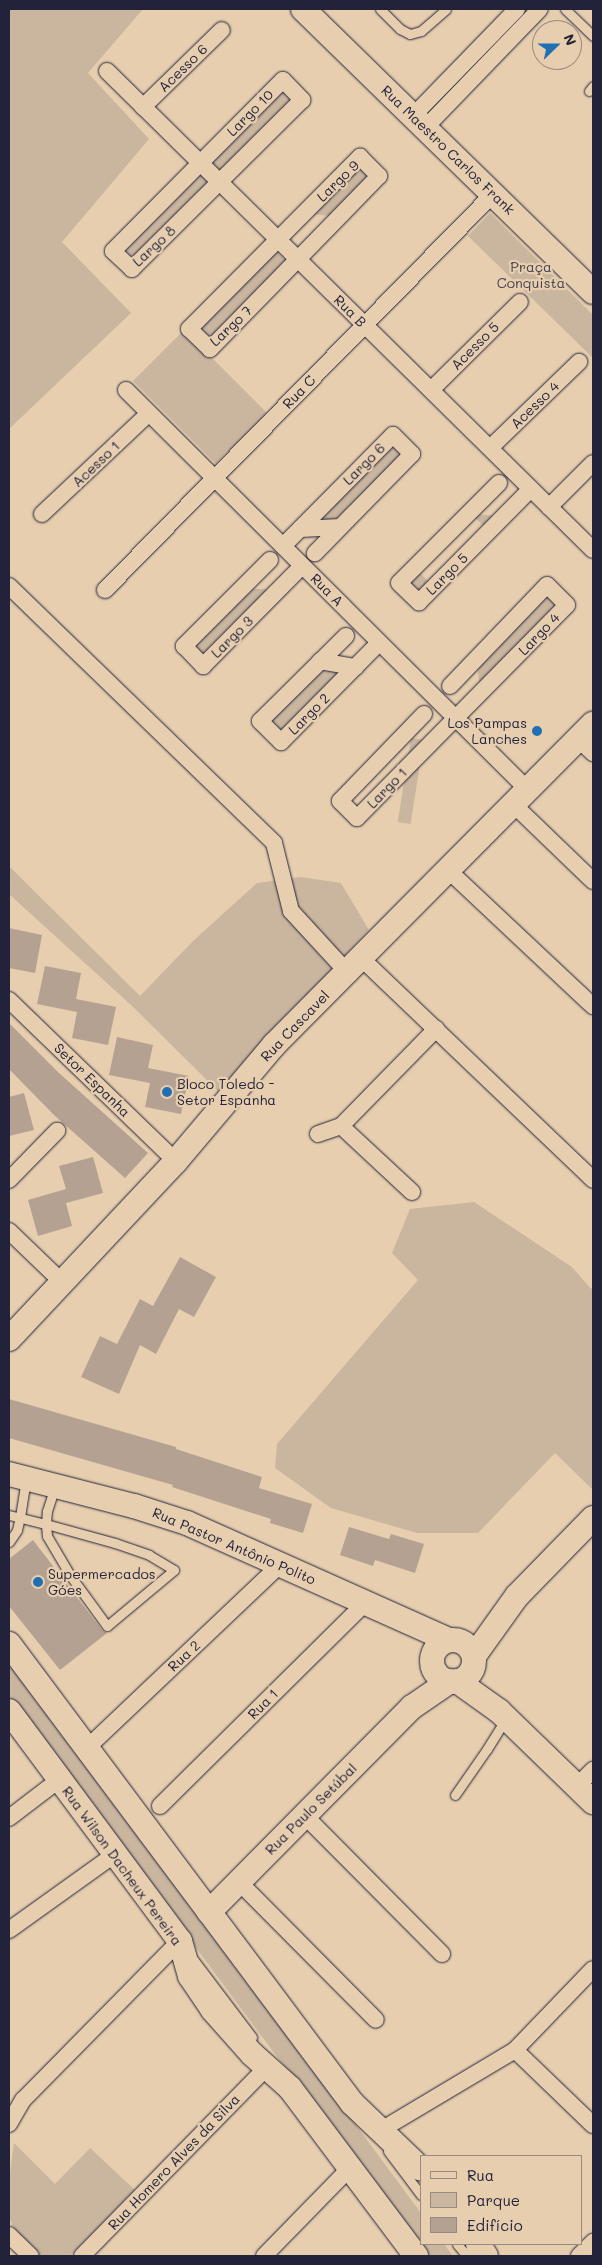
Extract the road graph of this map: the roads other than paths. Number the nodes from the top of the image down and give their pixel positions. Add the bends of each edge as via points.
1 (303, 9) edge
2 (380, 9) edge
3 (446, 9) edge
4 (517, 9) edge
5 (540, 9) edge
6 (565, 9) edge
7 (222, 30) dead end
8 (593, 36) edge
9 (108, 71) dead end
10 (143, 106) junction
11 (419, 122) junction
12 (201, 163) junction
13 (220, 182) junction
14 (493, 194) junction
15 (299, 219) junction
16 (335, 221) junction
17 (278, 239) junction
18 (298, 259) junction
19 (593, 292) edge
20 (520, 302) dead end
21 (365, 325) junction
22 (579, 362) dead end
23 (126, 390) dead end
24 (431, 390) junction
25 (149, 413) junction
26 (490, 448) junction
27 (593, 463) edge
28 (214, 478) junction
29 (498, 483) dead end
30 (531, 489) junction
31 (549, 507) junction
32 (472, 510) junction
33 (507, 512) junction
34 (42, 514) dead end
35 (340, 527) junction
36 (300, 529) junction
37 (283, 546) junction
38 (593, 550) edge
39 (314, 553) dead end
40 (270, 560) dead end
41 (302, 566) junction
42 (245, 585) junction
43 (9, 586) edge
44 (282, 586) junction
45 (105, 590) dead end
46 (346, 636) dead end
47 (379, 642) junction
48 (320, 661) junction
49 (469, 666) junction
50 (355, 667) junction
51 (450, 686) dead end
52 (475, 699) junction
53 (424, 714) dead end
54 (456, 718) junction
55 (406, 732) junction
56 (438, 737) junction
57 (588, 739) edge
58 (520, 797) junction
59 (448, 870) junction
60 (593, 881) edge
61 (354, 965) junction
62 (9, 1000) edge
63 (593, 1006) edge
64 (436, 1029) junction
65 (341, 1126) junction
66 (57, 1131) dead end
67 (318, 1134) dead end
68 (176, 1161) junction
69 (9, 1180) edge
70 (593, 1180) edge
71 (412, 1192) dead end
72 (9, 1231) edge
73 (62, 1282) junction
74 (9, 1339) edge
75 (17, 1476) edge
76 (55, 1485) junction
77 (9, 1515) edge
78 (20, 1517) junction
79 (593, 1518) edge
80 (46, 1524) junction
81 (9, 1542) edge
82 (281, 1564) junction
83 (366, 1602) junction
84 (396, 1618) junction
85 (9, 1644) edge
86 (453, 1669) junction
87 (9, 1711) edge
88 (502, 1714) junction
89 (87, 1748) junction
90 (593, 1770) edge
91 (60, 1779) junction
92 (585, 1794) edge
93 (455, 1795) dead end
94 (160, 1806) dead end
95 (304, 1815) junction
96 (9, 1818) edge
97 (115, 1854) junction
98 (239, 1882) junction
99 (210, 1912) junction
100 (9, 1930) edge
101 (180, 1941) junction
102 (442, 1954) dead end
103 (593, 1969) edge
104 (376, 2020) dead end
105 (515, 2050) junction
106 (261, 2053) junction
107 (352, 2103) junction
108 (9, 2124) edge
109 (593, 2125) edge
110 (381, 2130) junction
111 (350, 2168) junction
112 (420, 2168) edge
113 (420, 2194) edge
114 (9, 2236) edge
115 (593, 2242) edge
116 (458, 2245) edge
117 (479, 2245) edge
118 (31, 2256) edge
119 (82, 2256) edge
120 (264, 2256) edge
121 (416, 2256) edge
122 (467, 2256) edge
123 (486, 2256) edge
124 (579, 2256) edge

1 - 11 main road, Rua Maestro Carlos Frank
2 - 3 lane via 400,30 410,34 421,32
4 - 11 street
5 - 11 street
6 - 8 lane
7 - 10 street, Acesso 6
9 - 10 street, Rua B
10 - 12 street, Rua B
11 - 14 main road, Rua Maestro Carlos Frank
12 - 13 street, Rua B
12 - 13 street, Largo 10 via 283,80 302,100
12 - 13 street, Largo 8 via 113,251 132,269
13 - 17 street, Rua B
14 - 19 main road, Rua Maestro Carlos Frank
14 - 21 street, Rua C
15 - 16 street
15 - 16 street, Largo 9 via 360,157 379,176
15 - 17 street, Largo 9
16 - 18 street, Largo 9
17 - 18 street, Rua B
17 - 18 street, Largo 7 via 189,329 210,349
18 - 21 street, Rua B
20 - 24 street, Acesso 5
21 - 24 street, Rua B
21 - 28 street, Rua C
22 - 26 street, Acesso 4
23 - 25 street, Rua A
24 - 26 street, Rua B
25 - 28 street, Rua A
25 - 34 street, Acesso 1
26 - 30 street, Rua B
27 - 31 street
28 - 37 street, Rua A
28 - 45 street, Rua C
29 - 32 street, Largo 5
30 - 31 street, Rua B
30 - 33 street, Largo 5
31 - 38 street, Rua B
32 - 33 street
32 - 33 street, Largo 5 via 399,583 419,602
35 - 36 street
35 - 36 street, Largo 6 via 412,454 393,435
35 - 39 street, Largo 6
36 - 37 street, Largo 6
37 - 41 street, Rua A
40 - 42 street, Largo 3
41 - 44 street, Largo 3
41 - 47 street, Rua A
42 - 44 street
42 - 44 street, Largo 3 via 184,646 203,666
43 - 61 street via 274,843 291,911
46 - 48 street, Largo 2
47 - 50 street, Largo 2
47 - 54 street, Rua A
48 - 50 street
48 - 50 street, Largo 2 via 260,721 281,742
49 - 51 street, Largo 4
49 - 52 street
49 - 52 street, Largo 4 via 547,585 567,605
52 - 54 street, Largo 4
53 - 55 street, Largo 1
54 - 56 street, Largo 1
54 - 58 street, Rua A
55 - 56 street
55 - 56 street, Largo 1 via 340,800 357,818
57 - 58 main road, Rua Cascavel
58 - 59 main road, Rua Cascavel
58 - 60 street, Rua A
59 - 61 main road, Rua Cascavel
59 - 63 street
61 - 64 street
61 - 68 main road, Rua Cascavel via 274,1045
62 - 68 street, Setor Espanha
64 - 65 street
64 - 70 street
65 - 67 street
65 - 71 street
66 - 69 street
68 - 73 main road, Rua Cascavel
72 - 73 street
73 - 74 main road, Rua Cascavel
75 - 76 main road, Rua Pastor Antônio Polito
75 - 78 lane
76 - 80 lane
76 - 82 main road, Rua Pastor Antônio Polito via 169,1517
77 - 78 lane
78 - 80 lane
78 - 81 lane
79 - 86 main road, Rua Paulo Setúbal via 517,1596
80 - 80 lane via 47,1536 107,1626 174,1570 149,1555
82 - 83 main road, Rua Pastor Antônio Polito
82 - 89 street, Rua 2
83 - 84 main road, Rua Pastor Antônio Polito
83 - 94 street, Rua 1
84 - 86 main road, Rua Pastor Antônio Polito via 424,1648
84 - 86 main road, Rua Pastor Antônio Polito via 467,1645
85 - 89 main road
86 - 88 main road, Rua Pastor Antônio Polito
86 - 95 main road, Rua Paulo Setúbal
87 - 91 main road, Rua Wilson Dacheux Pereira
88 - 92 main road, Rua Pastor Antônio Polito
88 - 93 lane via 488,1750
89 - 99 main road
90 - 92 street
91 - 96 street
91 - 97 main road, Rua Wilson Dacheux Pereira
95 - 98 main road, Rua Paulo Setúbal
95 - 102 street
97 - 100 street
97 - 101 main road, Rua Wilson Dacheux Pereira
98 - 99 main road, Rua Paulo Setúbal
98 - 104 street
99 - 107 main road
101 - 106 main road, Rua Wilson Dacheux Pereira via 190,1976 199,1991 226,2027
101 - 108 street via 23,2100
103 - 105 street
105 - 109 street
105 - 110 street
106 - 111 main road, Rua Wilson Dacheux Pereira
106 - 119 street, Rua Homero Alves da Silva
107 - 110 main road
107 - 113 lane
110 - 112 main road
111 - 120 street
111 - 121 main road, Rua Wilson Dacheux Pereira
114 - 118 street
115 - 124 street
116 - 122 lane
117 - 123 main road

